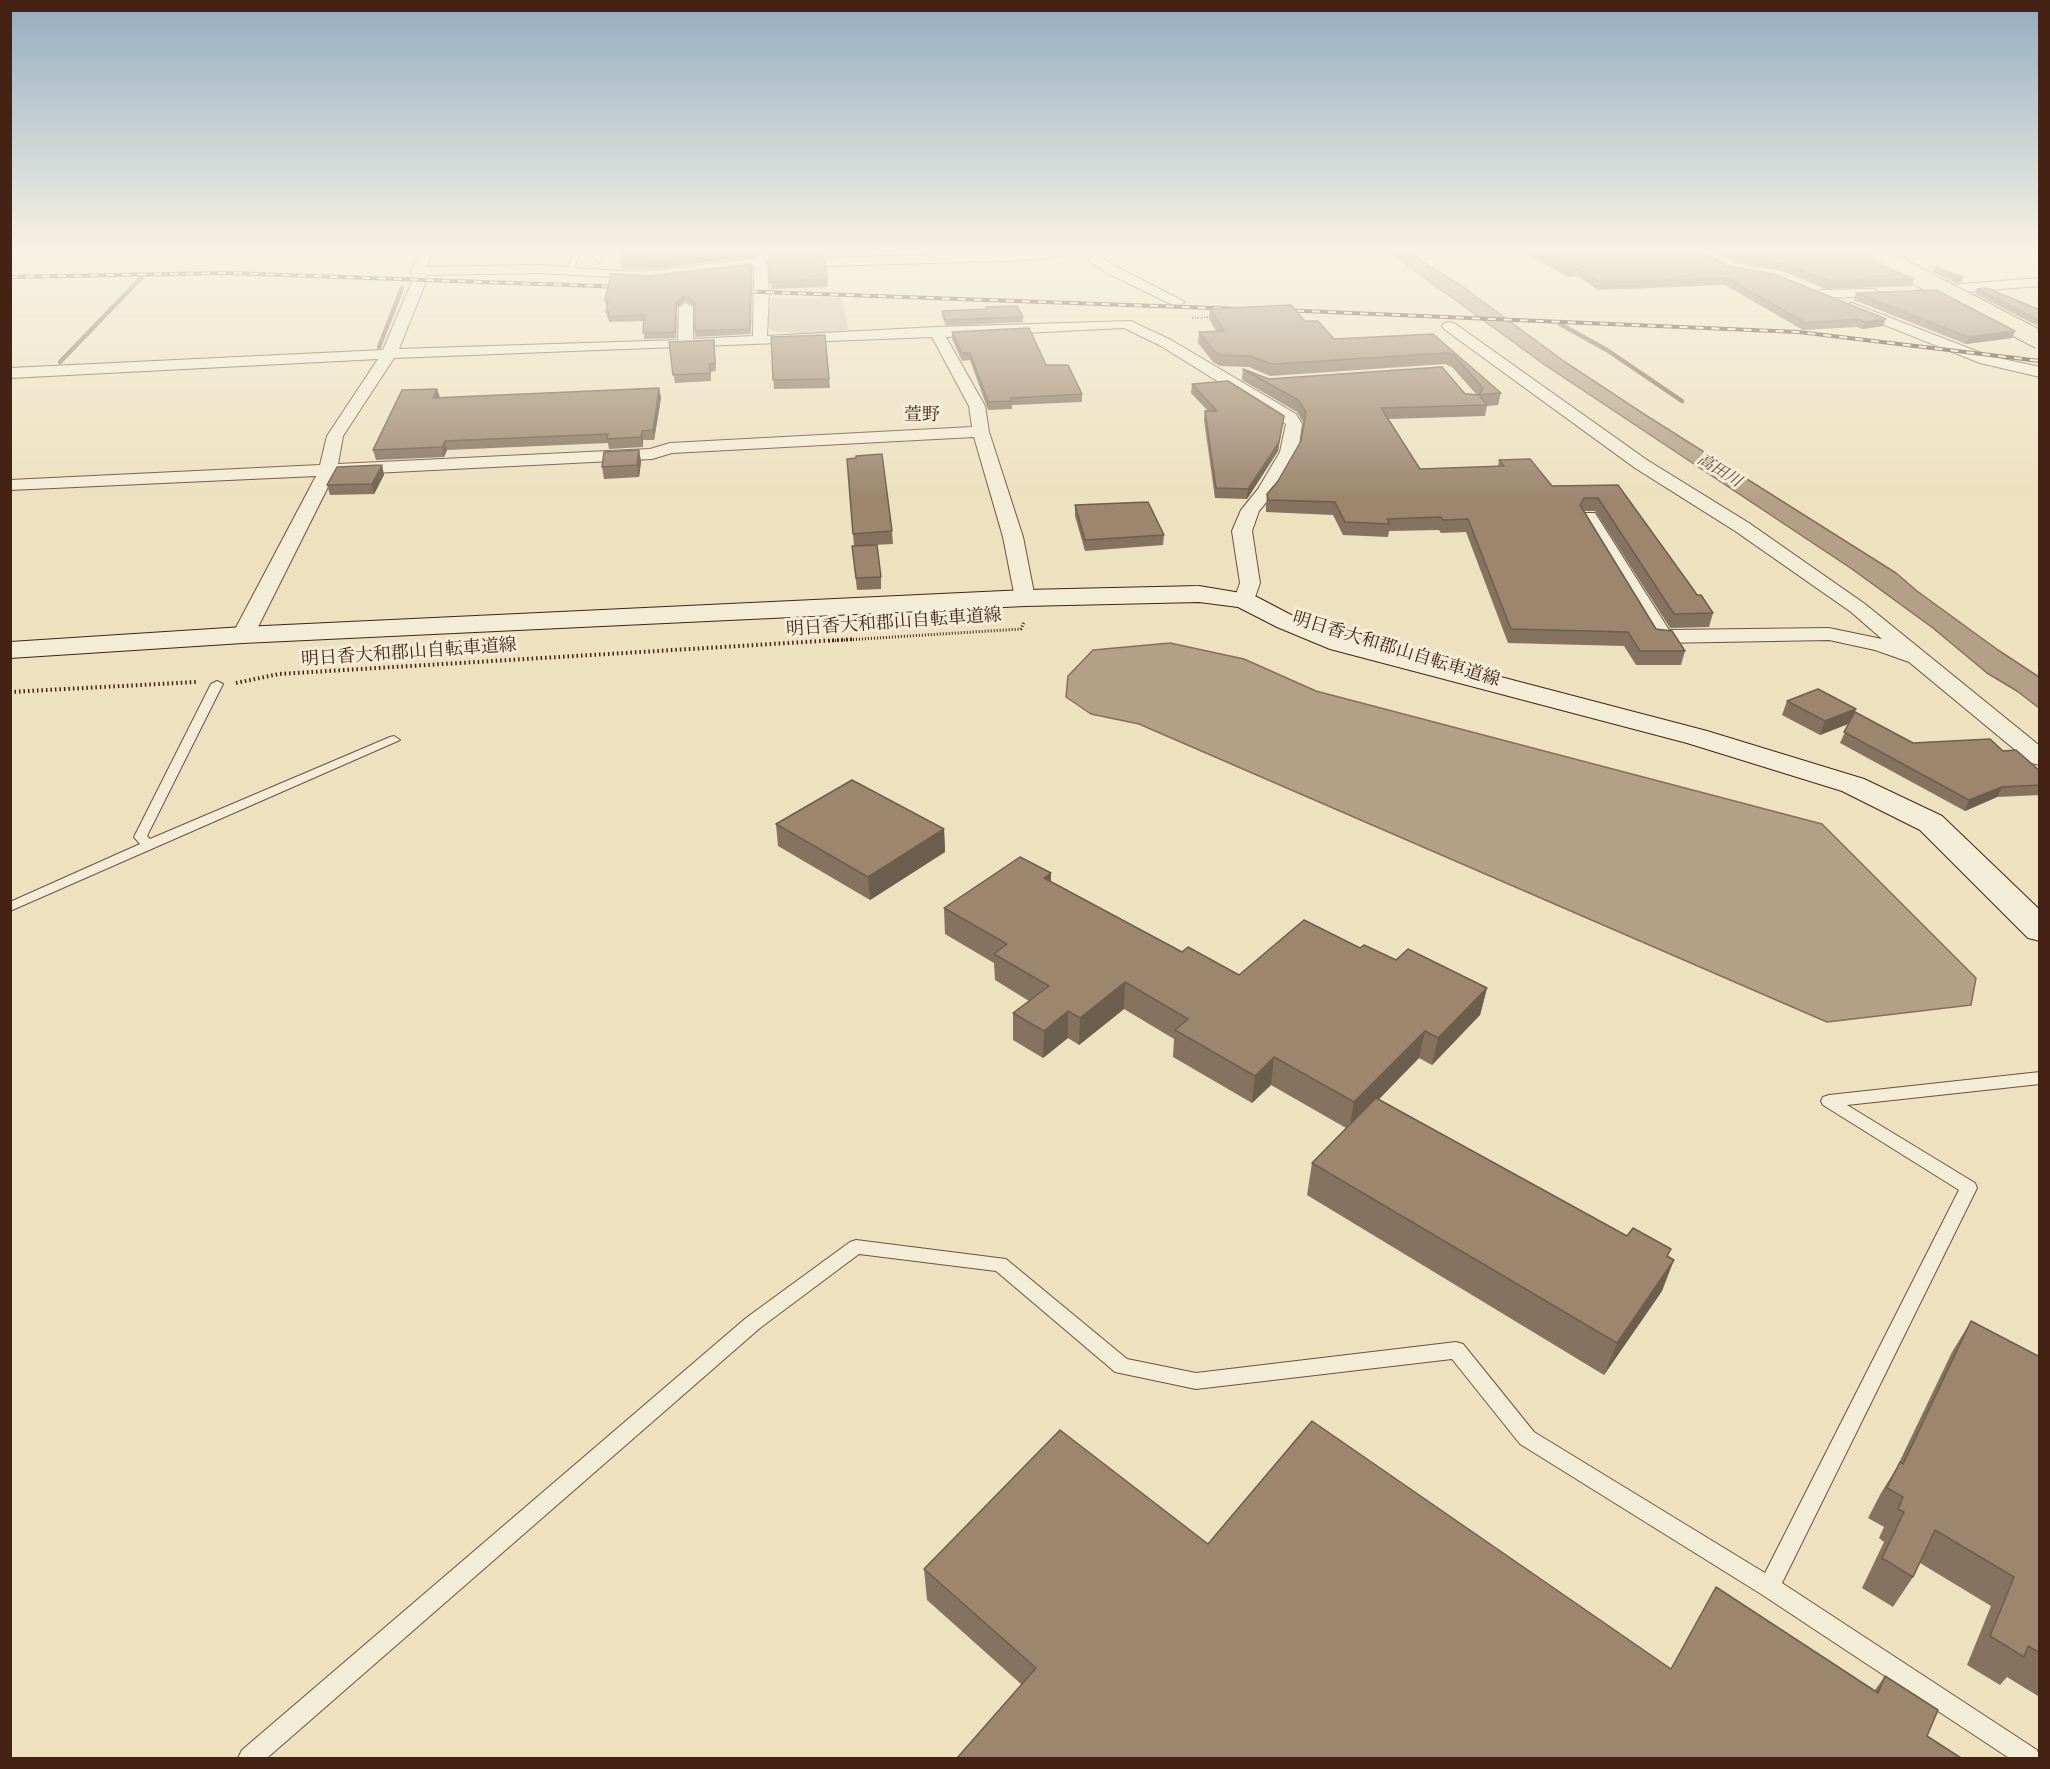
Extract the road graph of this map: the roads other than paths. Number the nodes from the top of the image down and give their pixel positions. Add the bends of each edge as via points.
1 (397, 334) edge
2 (685, 334) edge
3 (760, 334) edge
4 (880, 334) edge
5 (937, 334) edge
6 (1145, 334) edge
7 (1460, 334) edge
8 (1918, 334) edge
9 (2013, 334) edge
10 (760, 339) junction
11 (685, 344) junction
12 (2040, 348) edge
13 (388, 354) junction
14 (1210, 370) junction
15 (2040, 372) edge
16 (10, 373) edge
17 (1249, 374) edge
18 (981, 432) junction
19 (328, 469) junction
20 (10, 485) edge
21 (1588, 517) edge
22 (1244, 600) junction
23 (1026, 606) junction
24 (243, 635) junction
25 (10, 650) edge
26 (1917, 657) junction
27 (217, 684) road end
28 (394, 740) dead end
29 (2040, 758) edge
30 (148, 845) junction
31 (10, 907) edge
32 (2040, 930) edge
33 (2040, 1078) edge
34 (1769, 1587) junction
35 (250, 1758) edge
36 (2029, 1758) edge

1 - 13 street
2 - 11 street
3 - 10 street
4 - 10 street
5 - 18 street via 977,406
6 - 14 street
7 - 26 street via 1641,464 1742,527 1858,608
8 - 15 street via 1985,360
9 - 12 street
10 - 11 street
11 - 13 street
13 - 16 street
13 - 19 street via 335,436
14 - 17 street
14 - 22 street via 1294,424 1289,452 1266,492 1250,510 1242,531 1250,583
18 - 19 street via 670,448 652,454
18 - 23 street via 1013,537
19 - 20 street
19 - 24 street
21 - 26 street via 1662,637 1829,634
22 - 23 street via 1200,594
22 - 32 street via 1339,644 1697,737 1853,785 1931,823
23 - 24 street
24 - 25 street
26 - 29 street
27 - 30 lane via 140,837
28 - 30 lane
30 - 31 lane
33 - 34 lane via 1829,1101 1969,1188
34 - 35 lane via 1527,1438 1456,1350 1196,1381 1122,1366 999,1264 856,1247 753,1323
34 - 36 lane

